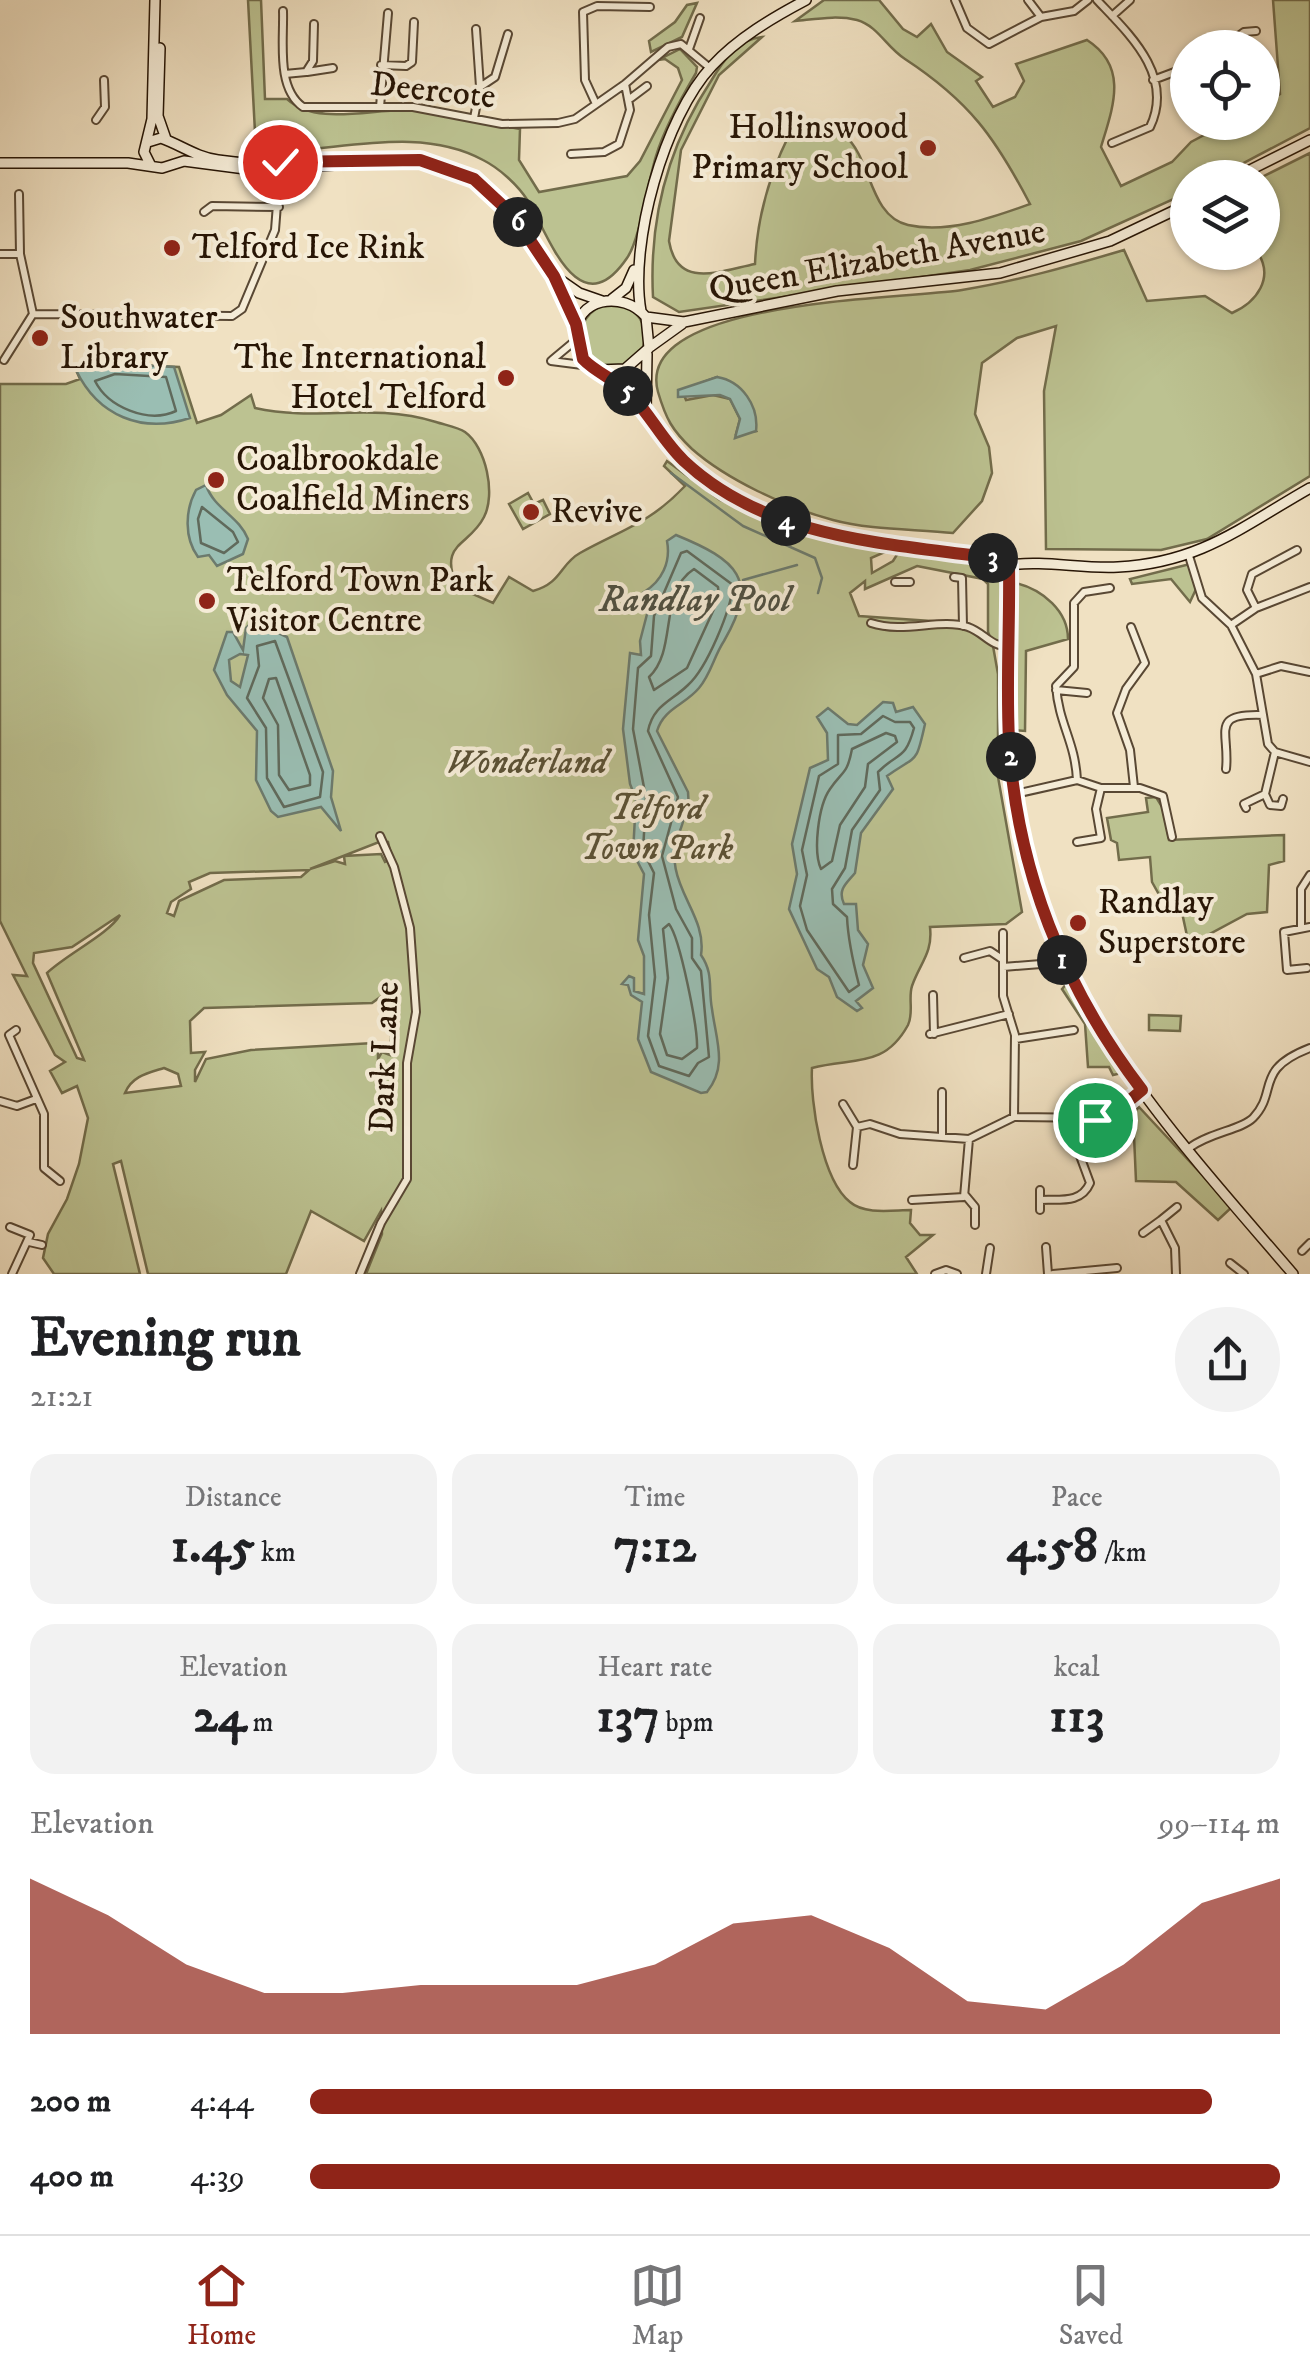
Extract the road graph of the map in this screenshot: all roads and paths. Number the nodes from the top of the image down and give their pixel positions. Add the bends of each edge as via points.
1 (158, 0) edge
2 (805, 0) edge
3 (955, 0) edge
4 (1028, 0) edge
5 (1088, 0) edge
6 (1097, 0) edge
7 (1130, 0) edge
8 (650, 6) dead end
9 (283, 11) dead end
10 (388, 13) dead end
11 (1112, 16) junction
12 (1041, 17) junction
13 (700, 18) dead end
14 (414, 22) dead end
15 (314, 24) dead end
16 (476, 30) dead end
17 (508, 34) dead end
18 (992, 42) junction
19 (689, 50) junction
20 (997, 52) dead end
21 (381, 66) junction
22 (333, 68) dead end
23 (710, 68) junction
24 (306, 72) junction
25 (285, 74) junction
26 (1170, 74) edge
27 (104, 80) dead end
28 (1153, 80) junction
29 (625, 84) junction
30 (647, 86) dead end
31 (480, 87) junction
32 (631, 98) junction
33 (596, 104) junction
34 (380, 107) junction
35 (474, 118) junction
36 (96, 120) dead end
37 (1310, 140) edge
38 (168, 141) junction
39 (1112, 143) dead end
40 (147, 146) junction
41 (571, 154) dead end
42 (1270, 160) edge
43 (0, 163) edge
44 (128, 163) junction
45 (170, 163) junction
46 (152, 166) junction
47 (280, 167) junction
48 (19, 194) dead end
49 (279, 207) junction
50 (204, 212) dead end
51 (1170, 212) edge
52 (0, 254) edge
53 (20, 254) junction
54 (638, 261) junction
55 (554, 276) junction
56 (607, 300) junction
57 (32, 314) junction
58 (644, 314) junction
59 (684, 322) junction
60 (576, 324) junction
61 (576, 340) junction
62 (648, 350) junction
63 (4, 360) dead end
64 (594, 368) junction
65 (646, 410) junction
66 (1310, 488) edge
67 (1297, 550) dead end
68 (1189, 556) junction
69 (1009, 565) junction
70 (962, 577) dead end
71 (895, 582) dead end
72 (910, 582) dead end
73 (1110, 588) dead end
74 (1310, 588) edge
75 (1256, 608) junction
76 (872, 624) dead end
77 (1231, 625) junction
78 (963, 626) junction
79 (1131, 627) dead end
80 (1010, 647) junction
81 (1310, 672) edge
82 (1256, 674) junction
83 (1056, 690) junction
84 (1087, 693) dead end
85 (1264, 716) junction
86 (1275, 752) junction
87 (1310, 762) edge
88 (1226, 770) dead end
89 (1077, 780) junction
90 (1134, 787) junction
91 (1101, 788) junction
92 (1015, 794) junction
93 (1266, 794) junction
94 (1283, 799) dead end
95 (1246, 808) dead end
96 (380, 836) dead end
97 (1172, 836) dead end
98 (1077, 842) dead end
99 (1310, 876) edge
100 (1306, 927) edge
101 (1003, 934) dead end
102 (964, 958) dead end
103 (1003, 964) junction
104 (1041, 964) dead end
105 (1307, 968) dead end
106 (933, 995) dead end
107 (1009, 1014) junction
108 (16, 1030) dead end
109 (1074, 1030) dead end
110 (1015, 1039) junction
111 (1310, 1048) edge
112 (1142, 1090) junction
113 (942, 1092) dead end
114 (36, 1099) junction
115 (0, 1101) edge
116 (843, 1104) dead end
117 (1014, 1117) junction
118 (1077, 1120) junction
119 (857, 1127) junction
120 (942, 1135) junction
121 (970, 1139) junction
122 (1189, 1148) junction
123 (854, 1165) dead end
124 (60, 1182) dead end
125 (1040, 1190) dead end
126 (965, 1195) junction
127 (912, 1200) dead end
128 (1040, 1200) junction
129 (1177, 1207) dead end
130 (1040, 1210) dead end
131 (1161, 1220) junction
132 (976, 1225) dead end
133 (10, 1226) dead end
134 (1143, 1233) dead end
135 (28, 1242) junction
136 (1310, 1243) edge
137 (42, 1245) dead end
138 (990, 1248) dead end
139 (1046, 1248) dead end
140 (1302, 1251) dead end
141 (1230, 1264) dead end
142 (1116, 1268) dead end
143 (12, 1274) edge
144 (360, 1274) edge
145 (935, 1274) edge
146 (957, 1274) edge
147 (986, 1274) edge
148 (1051, 1274) edge
149 (1176, 1274) edge
150 (1244, 1274) edge
151 (1293, 1274) edge

1 - 38 street via 158,116
1 - 40 street
2 - 23 street
3 - 18 street via 967,28 981,42
4 - 12 street
5 - 12 street via 1074,11
6 - 11 street
7 - 11 street
8 - 33 street via 583,12 585,80
9 - 25 street
10 - 21 street
11 - 28 street via 1132,32
12 - 18 street
13 - 19 street
14 - 21 street via 412,62
15 - 24 street
16 - 31 street
17 - 31 street via 495,77
18 - 20 street
19 - 23 street
19 - 29 street, Deercote via 668,47
21 - 34 street
22 - 24 street
23 - 54 street via 668,149
24 - 25 street
25 - 34 street, Deercote via 293,100 303,107
26 - 28 street
27 - 36 street via 105,108
28 - 39 street via 1150,126
29 - 32 street
29 - 33 street, Deercote
30 - 32 street
31 - 35 street
32 - 41 street via 619,144
33 - 35 street, Deercote via 558,123
34 - 35 street, Deercote
37 - 42 street
38 - 40 street
38 - 45 street via 175,153
38 - 47 street via 216,160
40 - 44 street
40 - 46 street
43 - 44 street
44 - 46 street
45 - 46 street
45 - 47 street
47 - 49 street
47 - 55 street via 420,160 474,179 514,216
48 - 53 street
49 - 50 street via 212,206
49 - 57 street via 240,312
51 - 59 street, Queen Elizabeth Avenue via 1063,258 966,280 822,294
52 - 53 street
53 - 57 street
54 - 56 street via 626,288
54 - 58 street
55 - 56 street via 579,293
55 - 60 street
56 - 58 street
56 - 60 street
57 - 63 street
58 - 59 street, Queen Elizabeth Avenue
58 - 62 street
59 - 62 street, Queen Elizabeth Avenue
60 - 61 street
61 - 64 street
61 - 64 street via 552,361
62 - 64 street via 625,370
62 - 65 street
64 - 65 street
65 - 69 street via 685,462 737,498 804,528
66 - 68 street
67 - 75 street via 1252,574 1248,590
68 - 69 street via 1121,567
68 - 77 street via 1202,598
69 - 80 street
70 - 78 street
71 - 72 street
73 - 83 street via 1084,592 1074,603 1074,666
74 - 75 street
75 - 77 street
76 - 78 street via 902,630
77 - 82 street
78 - 80 street via 991,645
79 - 90 street via 1145,663 1123,694 1116,718 1130,750
80 - 92 street
81 - 82 street via 1280,666
82 - 85 street
83 - 84 street
83 - 89 street via 1061,724 1075,749
85 - 86 street via 1263,731
85 - 88 street via 1240,714 1223,728
86 - 87 street
86 - 93 street
89 - 91 street
89 - 92 street
90 - 91 street
90 - 97 street via 1163,796
91 - 98 street via 1101,838
92 - 112 street via 1020,834 1064,965 1111,1050
93 - 94 street via 1270,806 1281,806
93 - 95 street
96 - 144 street, Dark Lane via 408,916 416,1012 407,1064 407,1178
99 - 100 street via 1300,889
100 - 105 street via 1284,932 1287,970
101 - 103 street
102 - 103 street via 990,952
103 - 104 street
103 - 107 street
106 - 107 street via 932,1034
107 - 110 street
108 - 114 street via 8,1035
109 - 110 street
110 - 117 street
111 - 122 street via 1272,1073 1249,1121
112 - 118 street via 1107,1116
112 - 122 street
113 - 120 street
114 - 115 street via 16,1106
114 - 124 street via 44,1114 44,1168
116 - 119 street
117 - 118 street
117 - 121 street
118 - 128 street via 1076,1144 1090,1183 1086,1192 1077,1199
119 - 120 street
119 - 123 street
120 - 121 street
121 - 126 street
122 - 151 street
125 - 128 street
126 - 127 street
126 - 132 street
128 - 130 street
129 - 131 street
131 - 134 street
131 - 149 street via 1175,1248
133 - 135 street via 30,1235
135 - 137 street
135 - 143 street
136 - 140 street
138 - 147 street
139 - 148 street
141 - 150 street
142 - 148 street
145 - 146 street

